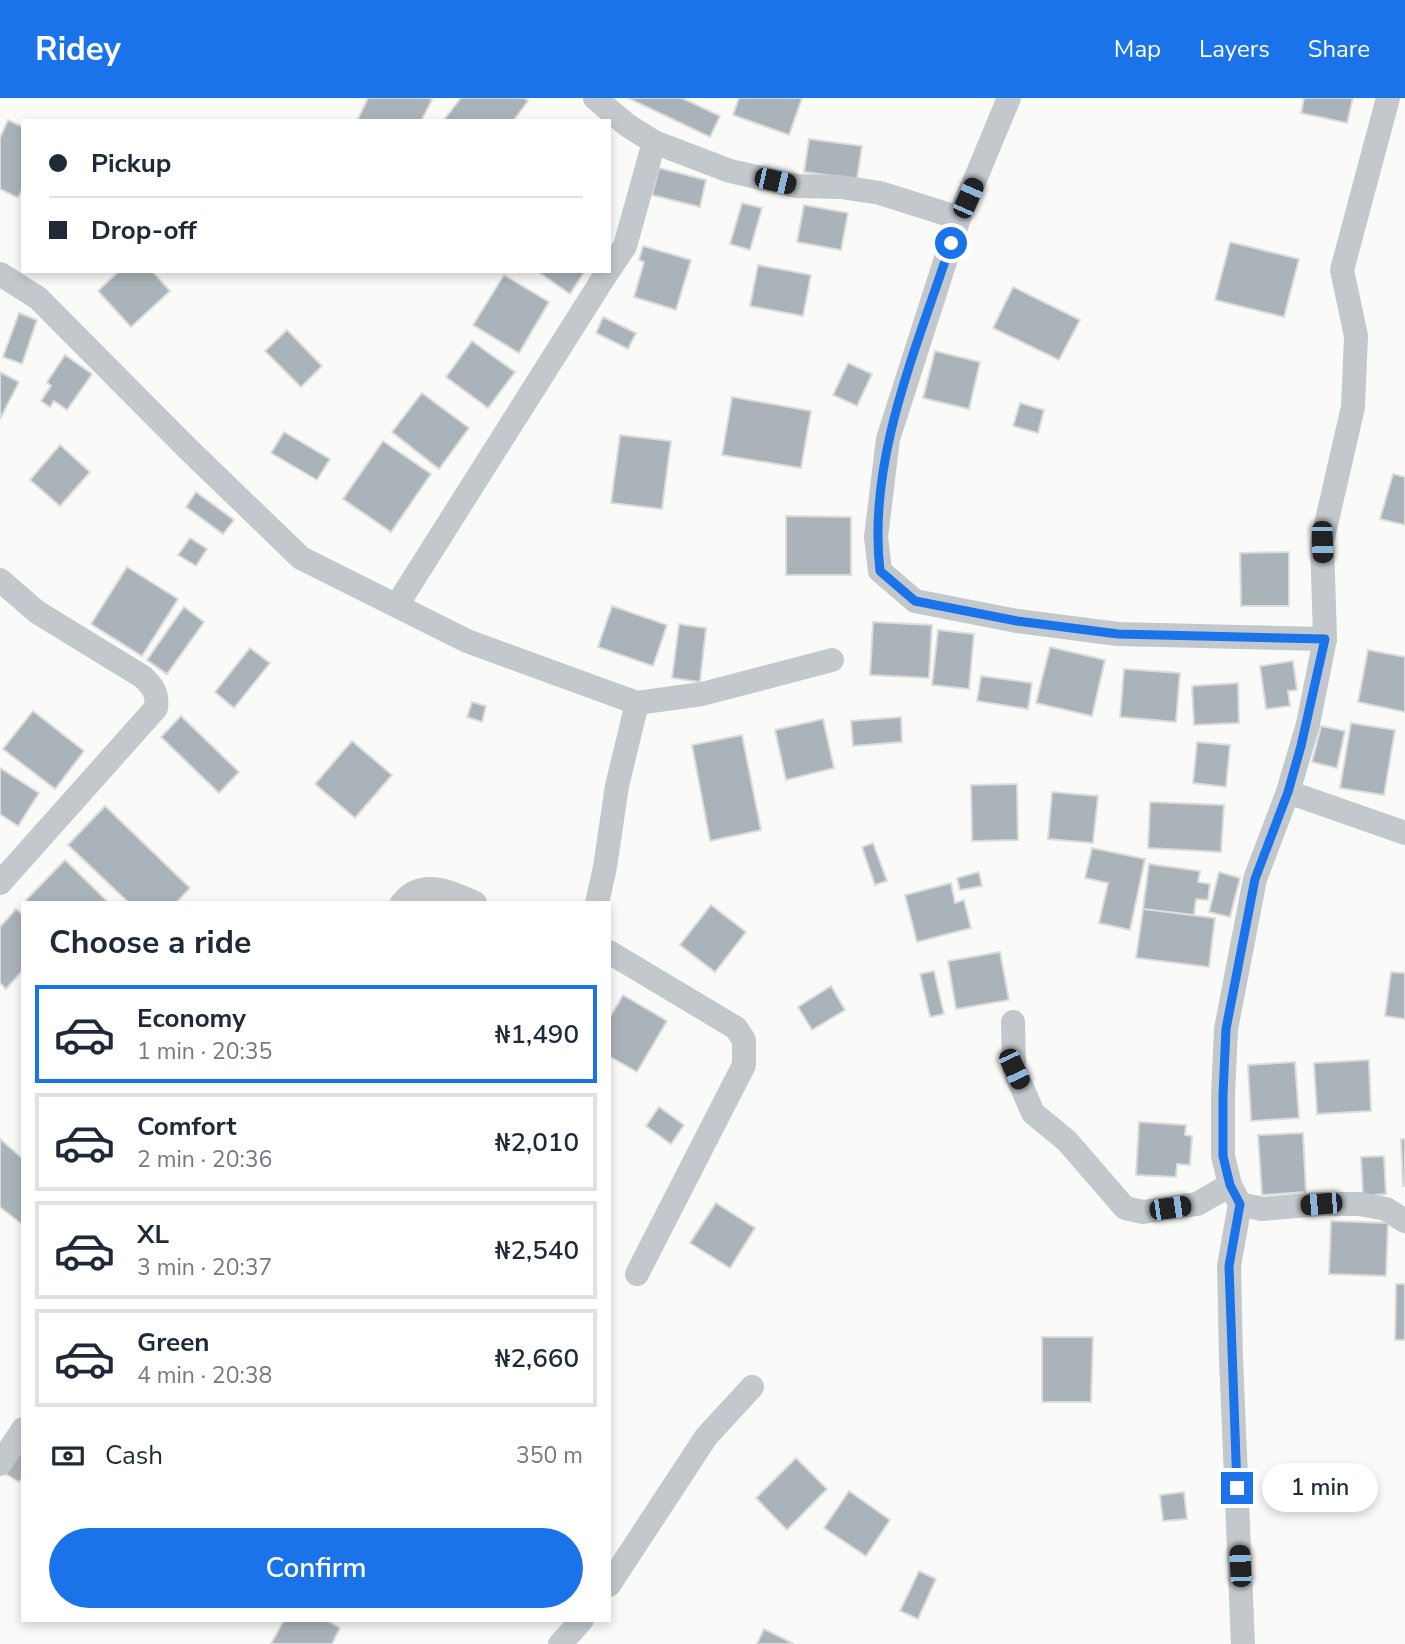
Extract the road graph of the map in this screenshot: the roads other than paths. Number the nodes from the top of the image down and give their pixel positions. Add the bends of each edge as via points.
1 (595, 98) edge
2 (1009, 98) edge
3 (1388, 98) edge
4 (654, 142) junction
5 (959, 218) junction
6 (611, 268) edge
7 (608, 273) edge
8 (0, 274) edge
9 (0, 580) edge
10 (397, 605) junction
11 (1325, 639) junction
12 (832, 660) dead end
13 (637, 703) junction
14 (1288, 792) junction
15 (1405, 833) edge
16 (0, 883) edge
17 (405, 901) edge
18 (469, 901) edge
19 (597, 901) edge
20 (611, 953) edge
21 (1013, 1022) dead end
22 (1235, 1195) junction
23 (1405, 1221) edge
24 (637, 1273) dead end
25 (752, 1387) dead end
26 (21, 1432) edge
27 (0, 1464) edge
28 (611, 1582) edge
29 (580, 1622) edge
30 (560, 1644) edge
31 (1243, 1644) edge

1 - 4 street
2 - 5 street
3 - 11 street via 1342,270 1356,336 1353,407 1322,542
4 - 5 street via 730,171 797,186 880,193
4 - 6 street via 625,246
5 - 11 street via 888,439 876,537 880,571 915,601 1017,621 1118,634
7 - 10 street
8 - 10 street via 38,298 301,558
9 - 16 street via 37,612 143,677 158,697 156,708
10 - 13 street via 467,641
11 - 14 street
12 - 13 street via 702,694
13 - 19 street
14 - 15 street
14 - 22 street via 1255,879 1226,1029 1223,1156
17 - 18 street via 422,888
20 - 24 street via 736,1028 744,1040 744,1065
21 - 22 street via 1014,1069 1033,1113 1068,1142 1125,1208 1143,1212
22 - 23 street via 1262,1209 1360,1204 1386,1209
22 - 31 street via 1229,1266
25 - 28 street via 706,1437
26 - 27 street
29 - 30 street

